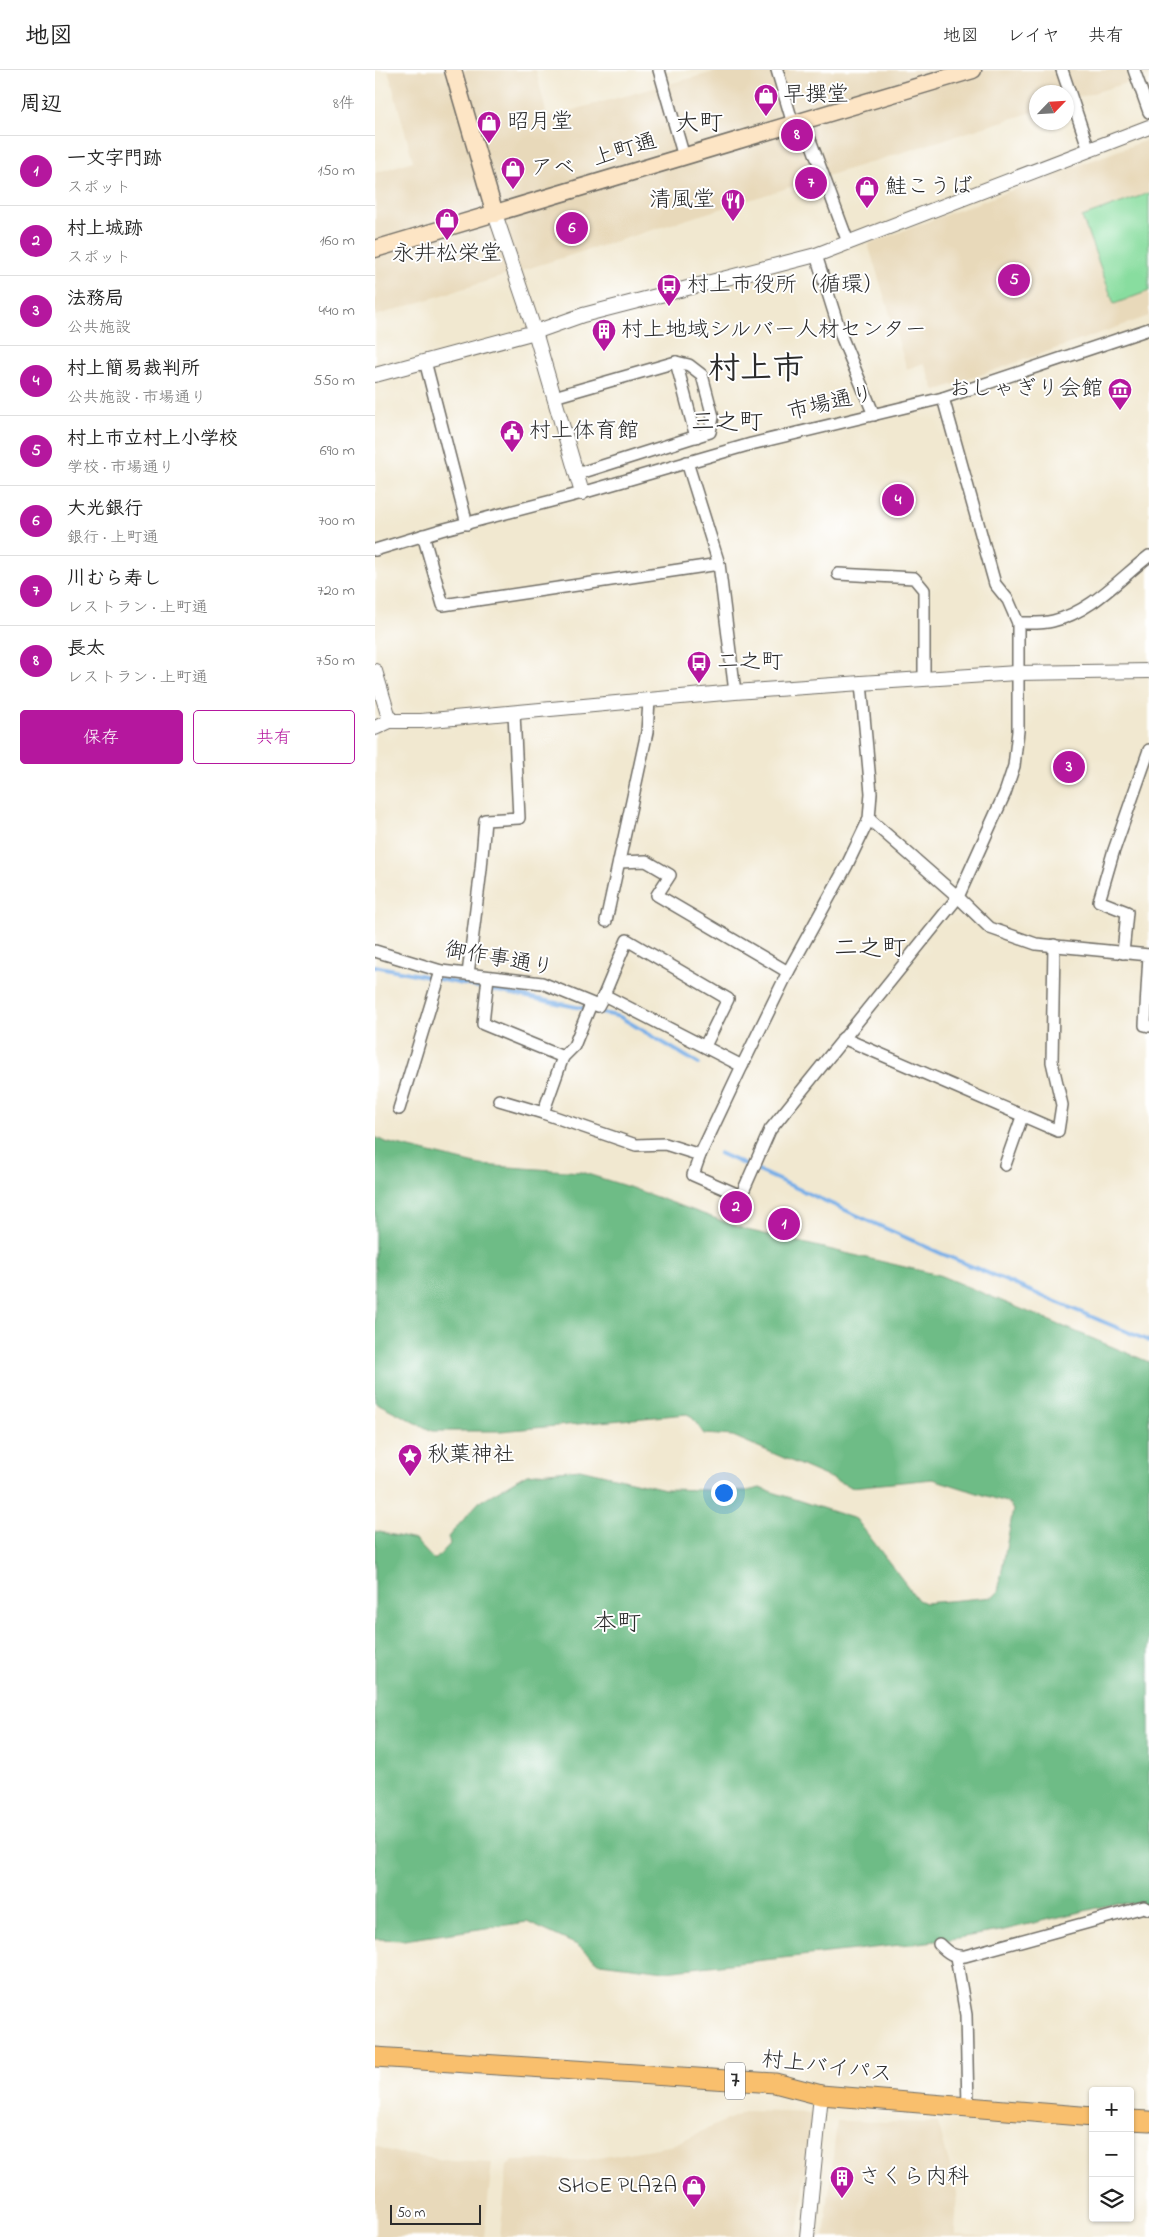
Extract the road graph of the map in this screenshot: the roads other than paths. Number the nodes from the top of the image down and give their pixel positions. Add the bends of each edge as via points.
1 (453, 70) edge
2 (659, 70) edge
3 (777, 70) edge
4 (973, 70) edge
5 (1062, 70) edge
6 (1134, 70) edge
7 (1149, 112) edge
8 (798, 123) junction
9 (1149, 127) edge
10 (1089, 150) junction
11 (684, 157) junction
12 (495, 214) junction
13 (848, 242) junction
14 (375, 249) edge
15 (816, 255) junction
16 (1149, 329) edge
17 (535, 332) junction
18 (425, 361) junction
19 (676, 362) junction
20 (375, 375) edge
21 (554, 397) junction
22 (943, 398) junction
23 (874, 415) junction
24 (696, 437) junction
25 (687, 462) junction
26 (577, 474) junction
27 (582, 493) junction
28 (467, 524) junction
29 (423, 535) junction
30 (375, 550) edge
31 (1149, 556) edge
32 (719, 564) junction
33 (838, 574) dead end
34 (1018, 623) junction
35 (375, 671) edge
36 (1149, 671) edge
37 (1017, 673) junction
38 (924, 679) junction
39 (861, 683) junction
40 (735, 692) junction
41 (649, 701) junction
42 (514, 713) junction
43 (390, 721) junction
44 (375, 728) edge
45 (1149, 750) edge
46 (869, 820) junction
47 (619, 862) junction
48 (958, 897) junction
49 (606, 921) dead end
50 (1055, 945) junction
51 (375, 951) edge
52 (1123, 953) junction
53 (1149, 955) edge
54 (441, 971) junction
55 (788, 972) junction
56 (468, 974) junction
57 (487, 977) junction
58 (604, 994) junction
59 (591, 1004) junction
60 (1149, 1026) edge
61 (843, 1038) junction
62 (705, 1046) junction
63 (563, 1057) junction
64 (742, 1066) junction
65 (499, 1100) dead end
66 (399, 1109) dead end
67 (543, 1113) junction
68 (1022, 1117) junction
69 (700, 1155) junction
70 (1005, 1165) dead end
71 (1149, 1909) edge
72 (939, 1944) dead end
73 (956, 1957) junction
74 (375, 2057) edge
75 (821, 2095) junction
76 (968, 2107) junction
77 (1089, 2117) edge
78 (1134, 2120) edge
79 (1149, 2121) edge
80 (807, 2237) edge

1 - 12 main road
2 - 11 street
3 - 8 street
4 - 8 main road, 上町通
5 - 10 street
6 - 7 street
8 - 11 main road, 上町通
8 - 13 street
9 - 10 street
10 - 13 street
11 - 12 main road, 上町通
12 - 14 main road, 上町通
12 - 17 street
13 - 15 street
15 - 17 street via 583,315
15 - 23 street via 843,338
16 - 22 street, 市場通り
17 - 18 street
17 - 21 street
18 - 20 street
18 - 28 street
19 - 21 street
19 - 24 street
19 - 24 street via 689,365 702,375 713,417 710,432
21 - 26 street
22 - 23 street, 市場通り
22 - 34 street via 995,584 1008,600
23 - 25 street, 市場通り
24 - 26 street
25 - 27 street, 市場通り
25 - 32 street
26 - 27 street
27 - 28 street, 市場通り
28 - 29 street, 市場通り
29 - 30 street, 市場通り
29 - 32 street via 443,605
31 - 34 street via 1099,598 1073,614 1051,622
32 - 40 street
33 - 38 street via 914,578 924,590
34 - 37 street
35 - 43 street
36 - 37 street
37 - 38 street
37 - 48 street via 1018,731 1014,766
38 - 39 street
39 - 40 street
39 - 46 street via 871,792
40 - 41 street
41 - 42 street
41 - 47 street via 647,732
42 - 43 street
42 - 56 street via 519,818 485,820
43 - 44 street
45 - 52 street via 1099,901 1127,912
46 - 48 street
46 - 55 street
47 - 49 street
47 - 55 street via 646,861 670,875 657,896
48 - 50 street via 990,928 1036,944
48 - 61 street
50 - 52 street
50 - 68 street via 1052,1062 1062,1105 1058,1131
51 - 54 street, 御作事通り
52 - 53 street
53 - 60 street via 1145,1026
54 - 56 street, 御作事通り
54 - 66 street
55 - 64 street
56 - 57 street, 御作事通り
57 - 59 street, 御作事通り via 542,983
57 - 63 street via 483,1024
58 - 59 street via 598,1006
58 - 62 street
58 - 62 street via 627,940 728,999
59 - 63 street via 574,1046
61 - 68 street
61 - 69 street via 770,1130 741,1196 693,1175
62 - 64 street
63 - 67 street
64 - 69 street
65 - 67 street
67 - 69 street via 636,1145 665,1144
68 - 70 street
71 - 73 street via 1144,1907
72 - 73 street
73 - 76 street via 966,2015
74 - 75 highway, 村上バイパス / 7 via 775,2084
75 - 76 highway, 村上バイパス / 7
75 - 80 street
76 - 77 highway, 村上バイパス / 7
78 - 79 highway

